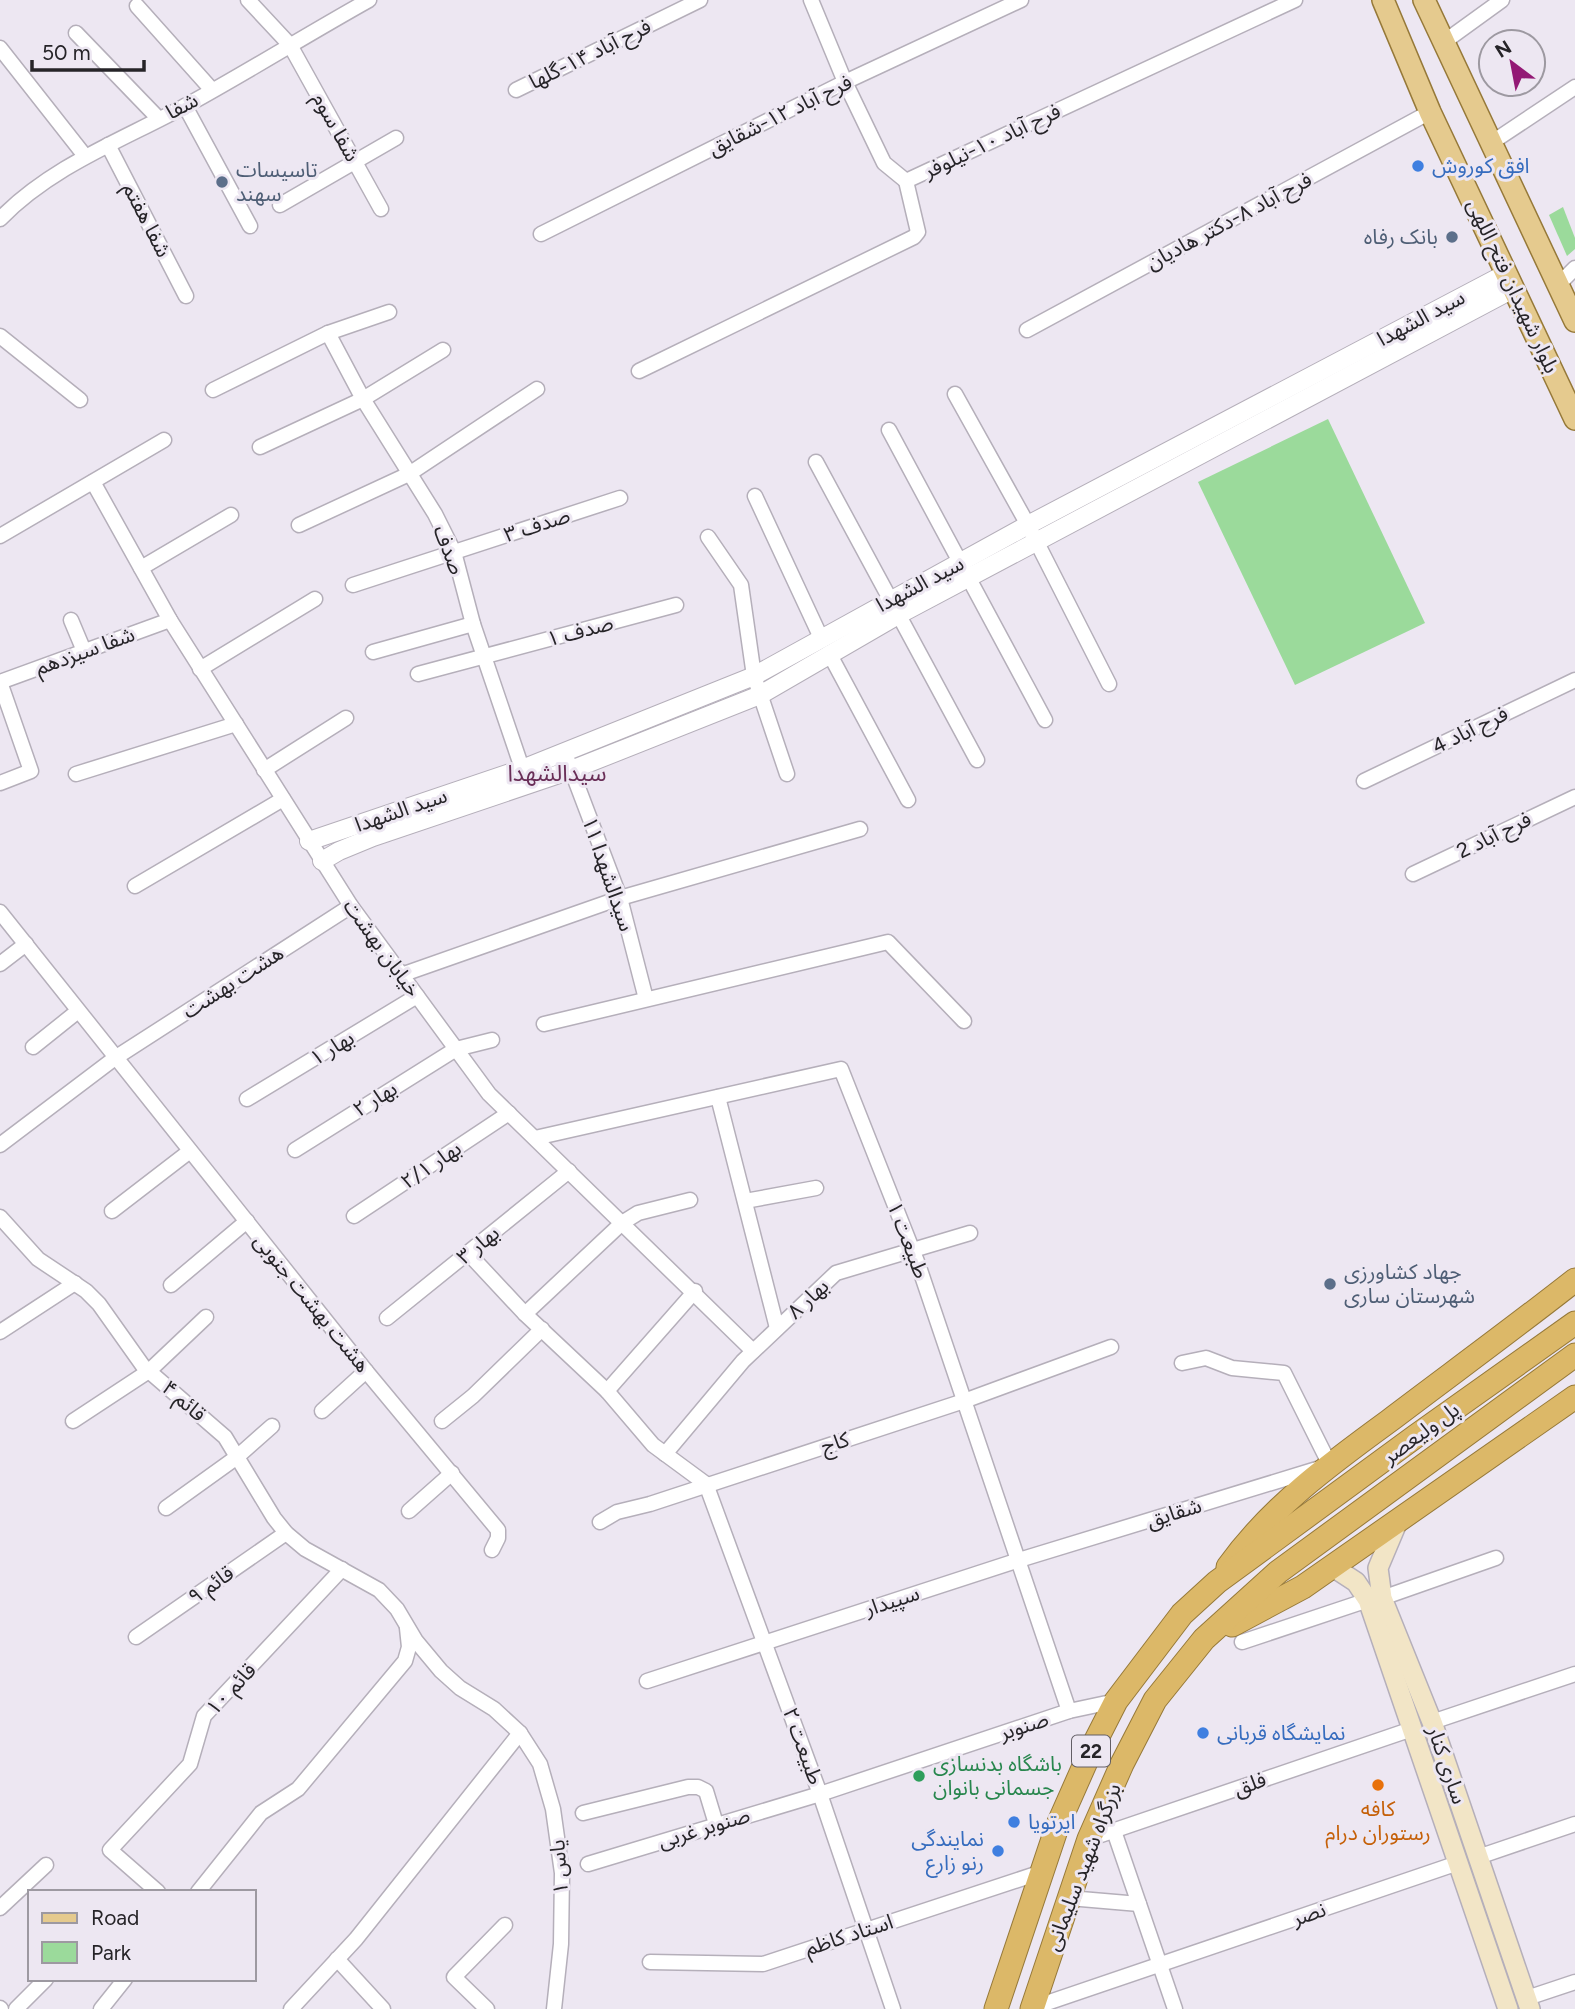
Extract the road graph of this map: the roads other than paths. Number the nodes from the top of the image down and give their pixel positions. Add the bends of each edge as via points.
1 (248, 0) edge
2 (369, 0) edge
3 (700, 0) edge
4 (811, 0) edge
5 (1021, 0) edge
6 (1295, 0) edge
7 (1383, 0) edge
8 (1424, 0) edge
9 (1502, 0) edge
10 (137, 6) dead end
11 (76, 33) dead end
12 (1444, 42) junction
13 (290, 45) junction
14 (0, 48) edge
15 (845, 82) junction
16 (1575, 87) edge
17 (212, 90) junction
18 (516, 90) dead end
19 (185, 106) junction
20 (1430, 112) junction
21 (159, 119) junction
22 (396, 138) dead end
23 (1491, 143) junction
24 (108, 145) junction
25 (85, 156) junction
26 (355, 162) junction
27 (906, 181) junction
28 (280, 205) dead end
29 (381, 209) dead end
30 (0, 219) edge
31 (250, 226) dead end
32 (541, 234) dead end
33 (1575, 268) edge
34 (1510, 281) junction
35 (1558, 285) junction
36 (186, 296) dead end
37 (1478, 298) junction
38 (389, 312) dead end
39 (1575, 321) edge
40 (1027, 330) dead end
41 (328, 333) junction
42 (0, 336) edge
43 (443, 349) dead end
44 (639, 371) dead end
45 (537, 389) dead end
46 (213, 390) dead end
47 (955, 394) dead end
48 (363, 399) junction
49 (80, 400) dead end
50 (1575, 419) edge
51 (889, 430) dead end
52 (164, 440) dead end
53 (260, 447) dead end
54 (816, 462) dead end
55 (409, 474) junction
56 (1111, 481) junction
57 (93, 482) junction
58 (755, 496) dead end
59 (620, 498) dead end
60 (1121, 498) junction
61 (231, 515) dead end
62 (299, 525) dead end
63 (1028, 525) junction
64 (0, 536) edge
65 (708, 537) dead end
66 (1036, 542) junction
67 (454, 552) junction
68 (141, 568) junction
69 (965, 570) junction
70 (353, 585) dead end
71 (315, 599) dead end
72 (677, 605) dead end
73 (893, 608) junction
74 (71, 620) dead end
75 (170, 620) junction
76 (472, 624) junction
77 (826, 647) junction
78 (84, 651) junction
79 (373, 652) dead end
80 (484, 658) junction
81 (200, 669) junction
82 (418, 674) dead end
83 (754, 676) junction
84 (1575, 680) edge
85 (0, 682) edge
86 (1109, 684) dead end
87 (760, 695) junction
88 (346, 718) dead end
89 (1045, 720) dead end
90 (236, 724) junction
91 (565, 751) junction
92 (977, 760) dead end
93 (264, 770) junction
94 (571, 770) junction
95 (76, 774) dead end
96 (787, 774) dead end
97 (525, 777) junction
98 (1364, 780) dead end
99 (0, 783) edge
100 (1575, 797) edge
101 (283, 799) junction
102 (908, 800) dead end
103 (860, 829) dead end
104 (309, 841) junction
105 (322, 861) junction
106 (1413, 874) dead end
107 (135, 886) dead end
108 (620, 898) junction
109 (351, 906) junction
110 (0, 912) edge
111 (26, 944) junction
112 (0, 964) edge
113 (401, 975) junction
114 (417, 996) junction
115 (646, 999) junction
116 (78, 1012) junction
117 (964, 1021) dead end
118 (544, 1024) dead end
119 (492, 1040) dead end
120 (33, 1047) dead end
121 (456, 1049) junction
122 (115, 1058) junction
123 (718, 1097) junction
124 (247, 1099) dead end
125 (509, 1113) junction
126 (535, 1138) junction
127 (0, 1145) edge
128 (295, 1150) dead end
129 (190, 1151) junction
130 (569, 1171) junction
131 (816, 1188) dead end
132 (690, 1200) dead end
133 (745, 1201) junction
134 (112, 1211) dead end
135 (354, 1216) dead end
136 (1, 1221) edge
137 (247, 1221) junction
138 (622, 1223) junction
139 (970, 1233) dead end
140 (912, 1250) junction
141 (468, 1253) junction
142 (1575, 1280) edge
143 (75, 1283) junction
144 (171, 1284) dead end
145 (695, 1292) junction
146 (525, 1314) junction
147 (206, 1317) dead end
148 (387, 1318) dead end
149 (1575, 1323) edge
150 (777, 1328) junction
151 (542, 1329) junction
152 (0, 1332) edge
153 (1111, 1347) dead end
154 (753, 1351) junction
155 (1575, 1355) edge
156 (1182, 1363) dead end
157 (149, 1371) junction
158 (366, 1371) junction
159 (607, 1391) junction
160 (1575, 1396) edge
161 (964, 1401) junction
162 (322, 1410) dead end
163 (73, 1421) dead end
164 (442, 1421) dead end
165 (272, 1426) dead end
166 (665, 1454) junction
167 (237, 1457) junction
168 (1330, 1465) junction
169 (452, 1473) junction
170 (706, 1484) junction
171 (166, 1508) dead end
172 (409, 1510) dead end
173 (600, 1522) dead end
174 (1397, 1523) junction
175 (286, 1533) junction
176 (1268, 1545) joint
177 (492, 1550) dead end
178 (1496, 1558) dead end
179 (1019, 1560) junction
180 (1334, 1567) junction
181 (342, 1569) junction
182 (1278, 1572) joint
183 (1217, 1582) junction
184 (1375, 1599) junction
185 (407, 1625) junction
186 (136, 1637) dead end
187 (1204, 1639) junction
188 (1242, 1642) dead end
189 (765, 1643) junction
190 (1575, 1674) edge
191 (647, 1681) dead end
192 (1116, 1700) junction
193 (1069, 1712) junction
194 (1432, 1722) junction
195 (1412, 1729) junction
196 (520, 1733) junction
197 (820, 1794) junction
198 (583, 1813) dead end
199 (716, 1824) junction
200 (1575, 1824) edge
201 (1114, 1831) junction
202 (1089, 1839) junction
203 (1478, 1857) junction
204 (1458, 1863) junction
205 (46, 1864) dead end
206 (588, 1864) dead end
207 (1042, 1872) junction
208 (141, 1887) edge
209 (200, 1890) edge
210 (1069, 1898) junction
211 (1139, 1904) junction
212 (0, 1909) edge
213 (505, 1925) dead end
214 (865, 1930) junction
215 (337, 1959) junction
216 (650, 1962) dead end
217 (1160, 1965) junction
218 (44, 1981) edge
219 (123, 1981) edge
220 (1575, 1982) edge
221 (1528, 2004) edge
222 (994, 2008) edge
223 (1032, 2008) edge
224 (1503, 2008) edge
225 (16, 2009) edge
226 (101, 2009) edge
227 (291, 2009) edge
228 (383, 2009) edge
229 (486, 2009) edge
230 (554, 2009) edge
231 (893, 2009) edge
232 (1175, 2009) edge

1 - 13 street, شفا سوم
2 - 13 street, شفا
3 - 18 street, فرح آباد ۱۴-گلها
4 - 15 street
5 - 15 street, فرح آباد ۱۲-شقایق
6 - 27 street, فرح آباد ۱۰-نیلوفر
7 - 20 main road, بلوار شهیدان فتح اللهی
8 - 12 main road, بلوار شهیدان فتح اللهی
9 - 12 street
10 - 17 street
11 - 21 street
12 - 23 main road, بلوار شهیدان فتح اللهی
13 - 17 street, شفا
13 - 26 street, شفا سوم
14 - 25 street
15 - 27 street via 884,163
15 - 32 street, فرح آباد ۱۲-شقایق
16 - 23 street
17 - 19 street, شفا
19 - 21 street, شفا
19 - 31 street
20 - 34 main road, بلوار شهیدان فتح اللهی
20 - 40 street, فرح آباد ۸-دکتر هادیان
21 - 24 street, شفا
22 - 26 street
23 - 35 main road, بلوار شهیدان فتح اللهی
24 - 25 street, شفا
24 - 36 street, شفا هفتم
25 - 30 street, شفا via 52,176
26 - 28 street
26 - 29 street, شفا سوم
27 - 44 street, فرح آباد ۱۰-نیلوفر via 918,232 914,237
33 - 35 street
34 - 37 street, سید الشهدا
34 - 50 main road, بلوار شهیدان فتح اللهی
35 - 39 main road, بلوار شهیدان فتح اللهی
37 - 56 street, سید الشهدا
37 - 60 street, سید الشهدا
38 - 41 street
41 - 46 street
41 - 48 street, صدف
42 - 49 street
43 - 48 street
45 - 55 street
47 - 63 street
48 - 53 street
48 - 55 street, صدف
51 - 69 street
52 - 57 street
54 - 73 street
55 - 62 street
55 - 67 street, صدف
56 - 60 street
56 - 63 street, سید الشهدا
57 - 64 street
57 - 68 street, خیابان بهشت
58 - 77 street
59 - 67 street, صدف ۳
60 - 66 street, سید الشهدا
61 - 68 street
63 - 66 street
63 - 69 street, سید الشهدا
65 - 83 street via 741,585
66 - 69 street, سید الشهدا
66 - 86 street
67 - 70 street, صدف ۳
67 - 76 street, صدف
68 - 75 street, خیابان بهشت
69 - 73 street, سید الشهدا
69 - 89 street
71 - 81 street
72 - 80 street, صدف ۱
73 - 77 street, سید الشهدا
73 - 92 street
74 - 78 street
75 - 78 street, شفا سیزدهم
75 - 81 street, خیابان بهشت
76 - 79 street
76 - 80 street, صدف
77 - 83 street, سید الشهدا
77 - 87 street, سید الشهدا
77 - 102 street
78 - 85 street, شفا سیزدهم
80 - 82 street, صدف ۱
80 - 97 street, صدف
81 - 90 street, خیابان بهشت
83 - 87 street
83 - 91 street, سید الشهدا
84 - 98 street, فرح آباد 4
85 - 99 street, شفا سیزدهم via 31,771
87 - 94 street, سید الشهدا
87 - 96 street
88 - 93 street
90 - 93 street, خیابان بهشت
90 - 95 street
91 - 94 street, سیدالشهدا ۱۱
91 - 97 street, سید الشهدا
93 - 101 street, خیابان بهشت
94 - 97 street, سید الشهدا
94 - 108 street, سیدالشهدا ۱۱
97 - 104 street, سید الشهدا
97 - 105 street, سید الشهدا
100 - 106 street, فرح آباد 2
101 - 104 street, خیابان بهشت
101 - 107 street
103 - 108 street
104 - 105 street, خیابان بهشت
105 - 109 street, خیابان بهشت
108 - 113 street
108 - 115 street, سیدالشهدا ۱۱
109 - 113 street, خیابان بهشت
109 - 122 street, هشت بهشت
110 - 111 street, هشت بهشت جنوبی
111 - 112 street
111 - 116 street, هشت بهشت جنوبی
113 - 114 street, خیابان بهشت
114 - 121 street, خیابان بهشت
114 - 124 street, بهار ۱
115 - 117 street via 888,942
115 - 118 street
116 - 120 street
116 - 122 street, هشت بهشت جنوبی
119 - 121 street, بهار ۲
121 - 125 street, خیابان بهشت
121 - 128 street, بهار ۲
122 - 127 street, هشت بهشت
122 - 129 street, هشت بهشت جنوبی
123 - 126 street, طبیعت ۱
123 - 133 street
123 - 140 street, طبیعت ۱ via 841,1069
125 - 126 street, خیابان بهشت
125 - 135 street, بهار ۲/۱
126 - 130 street, خیابان بهشت
129 - 134 street
129 - 137 street, هشت بهشت جنوبی
130 - 138 street, خیابان بهشت
130 - 141 street, بهار ۳
131 - 133 street
132 - 138 street via 638,1213
133 - 150 street
136 - 143 street, قائم ۴ via 38,1259
137 - 144 street
137 - 158 street, هشت بهشت جنوبی
138 - 145 street, خیابان بهشت
138 - 146 street
139 - 140 street, بهار ۸
140 - 150 street, بهار ۸ via 836,1273
140 - 161 street, طبیعت ۱
141 - 146 street
141 - 148 street, بهار ۳
142 - 168 highway
143 - 152 street
143 - 157 street, قائم ۴ via 99,1304
145 - 154 street, خیابان بهشت
145 - 159 street
146 - 151 street
147 - 157 street
149 - 176 highway, پل ولیعصر / 22
150 - 154 street, بهار ۸
151 - 159 street
151 - 164 street
153 - 161 street, کاج
154 - 166 street, بهار ۸
155 - 182 highway, پل ولیعصر / 22
156 - 168 street via 1206,1358 1232,1368 1284,1373
157 - 163 street
157 - 167 street, قائم ۴ via 214,1426
158 - 162 street
158 - 169 street, هشت بهشت جنوبی
159 - 166 street
160 - 174 highway
161 - 170 street, کاج
161 - 179 street, طبیعت ۱
165 - 167 street
166 - 170 street
167 - 171 street
167 - 175 street, قائم ۴
168 - 179 street, شقایق
168 - 183 highway via 1245,1542
169 - 172 street
169 - 177 street, هشت بهشت جنوبی via 498,1530
170 - 173 street, کاج via 617,1512
170 - 189 street, طبیعت ۲
174 - 180 highway
174 - 184 main road, ساری کنار via 1378,1568
175 - 181 street, قائم ۴
175 - 186 street, قائم ۹
176 - 183 highway, بزرگراه شهید سلیمانی / 22
178 - 184 street
179 - 189 street, سپیدار
179 - 193 street, طبیعت ۱
180 - 184 main road, ساری کنار
180 - 187 highway
181 - 185 street, قائم ۴ via 379,1590
181 - 208 street, قائم ۱۰ via 204,1716 190,1764 110,1850
182 - 187 highway, بزرگراه شهید سلیمانی / 22
183 - 192 highway, بزرگراه شهید سلیمانی / 22 via 1182,1614
184 - 188 street
184 - 194 main road, ساری کنار
184 - 195 main road, ساری کنار
185 - 196 street, یاس ۱ via 441,1671
185 - 209 street via 405,1661 298,1789 261,1813
187 - 202 highway, بزرگراه شهید سلیمانی / 22 via 1155,1700
189 - 191 street, سپیدار
189 - 197 street, طبیعت ۲
190 - 194 street
192 - 193 street, صنوبر
192 - 207 highway, بزرگراه شهید سلیمانی / 22 via 1057,1827
193 - 197 street, صنوبر
194 - 195 main road
194 - 203 main road, ساری کنار
195 - 201 street, فلق
195 - 204 main road, ساری کنار
196 - 215 street
196 - 230 street, یاس ۱ via 540,1764 553,1809 562,1873
197 - 199 street, صنوبر غربی
197 - 214 street, طبیعت ۲
198 - 199 street via 698,1787 706,1791
199 - 206 street, صنوبر غربی
200 - 203 street
201 - 202 street, فلق
201 - 211 street
202 - 210 highway, بزرگراه شهید سلیمانی / 22
203 - 204 main road
203 - 221 main road, ساری کنار
204 - 217 street, نصر
204 - 224 main road, ساری کنار
205 - 212 street
207 - 214 street, استاد کاظم
207 - 222 highway, بزرگراه شهید سلیمانی / 22
210 - 211 street
210 - 223 highway, بزرگراه شهید سلیمانی / 22
211 - 217 street
213 - 229 street via 454,1977
214 - 216 street, استاد کاظم via 763,1964
214 - 231 street, طبیعت ۲
215 - 227 street
215 - 228 street
217 - 223 street, نصر
217 - 232 street
218 - 225 street
219 - 226 street
220 - 221 street
221 - 224 main road

